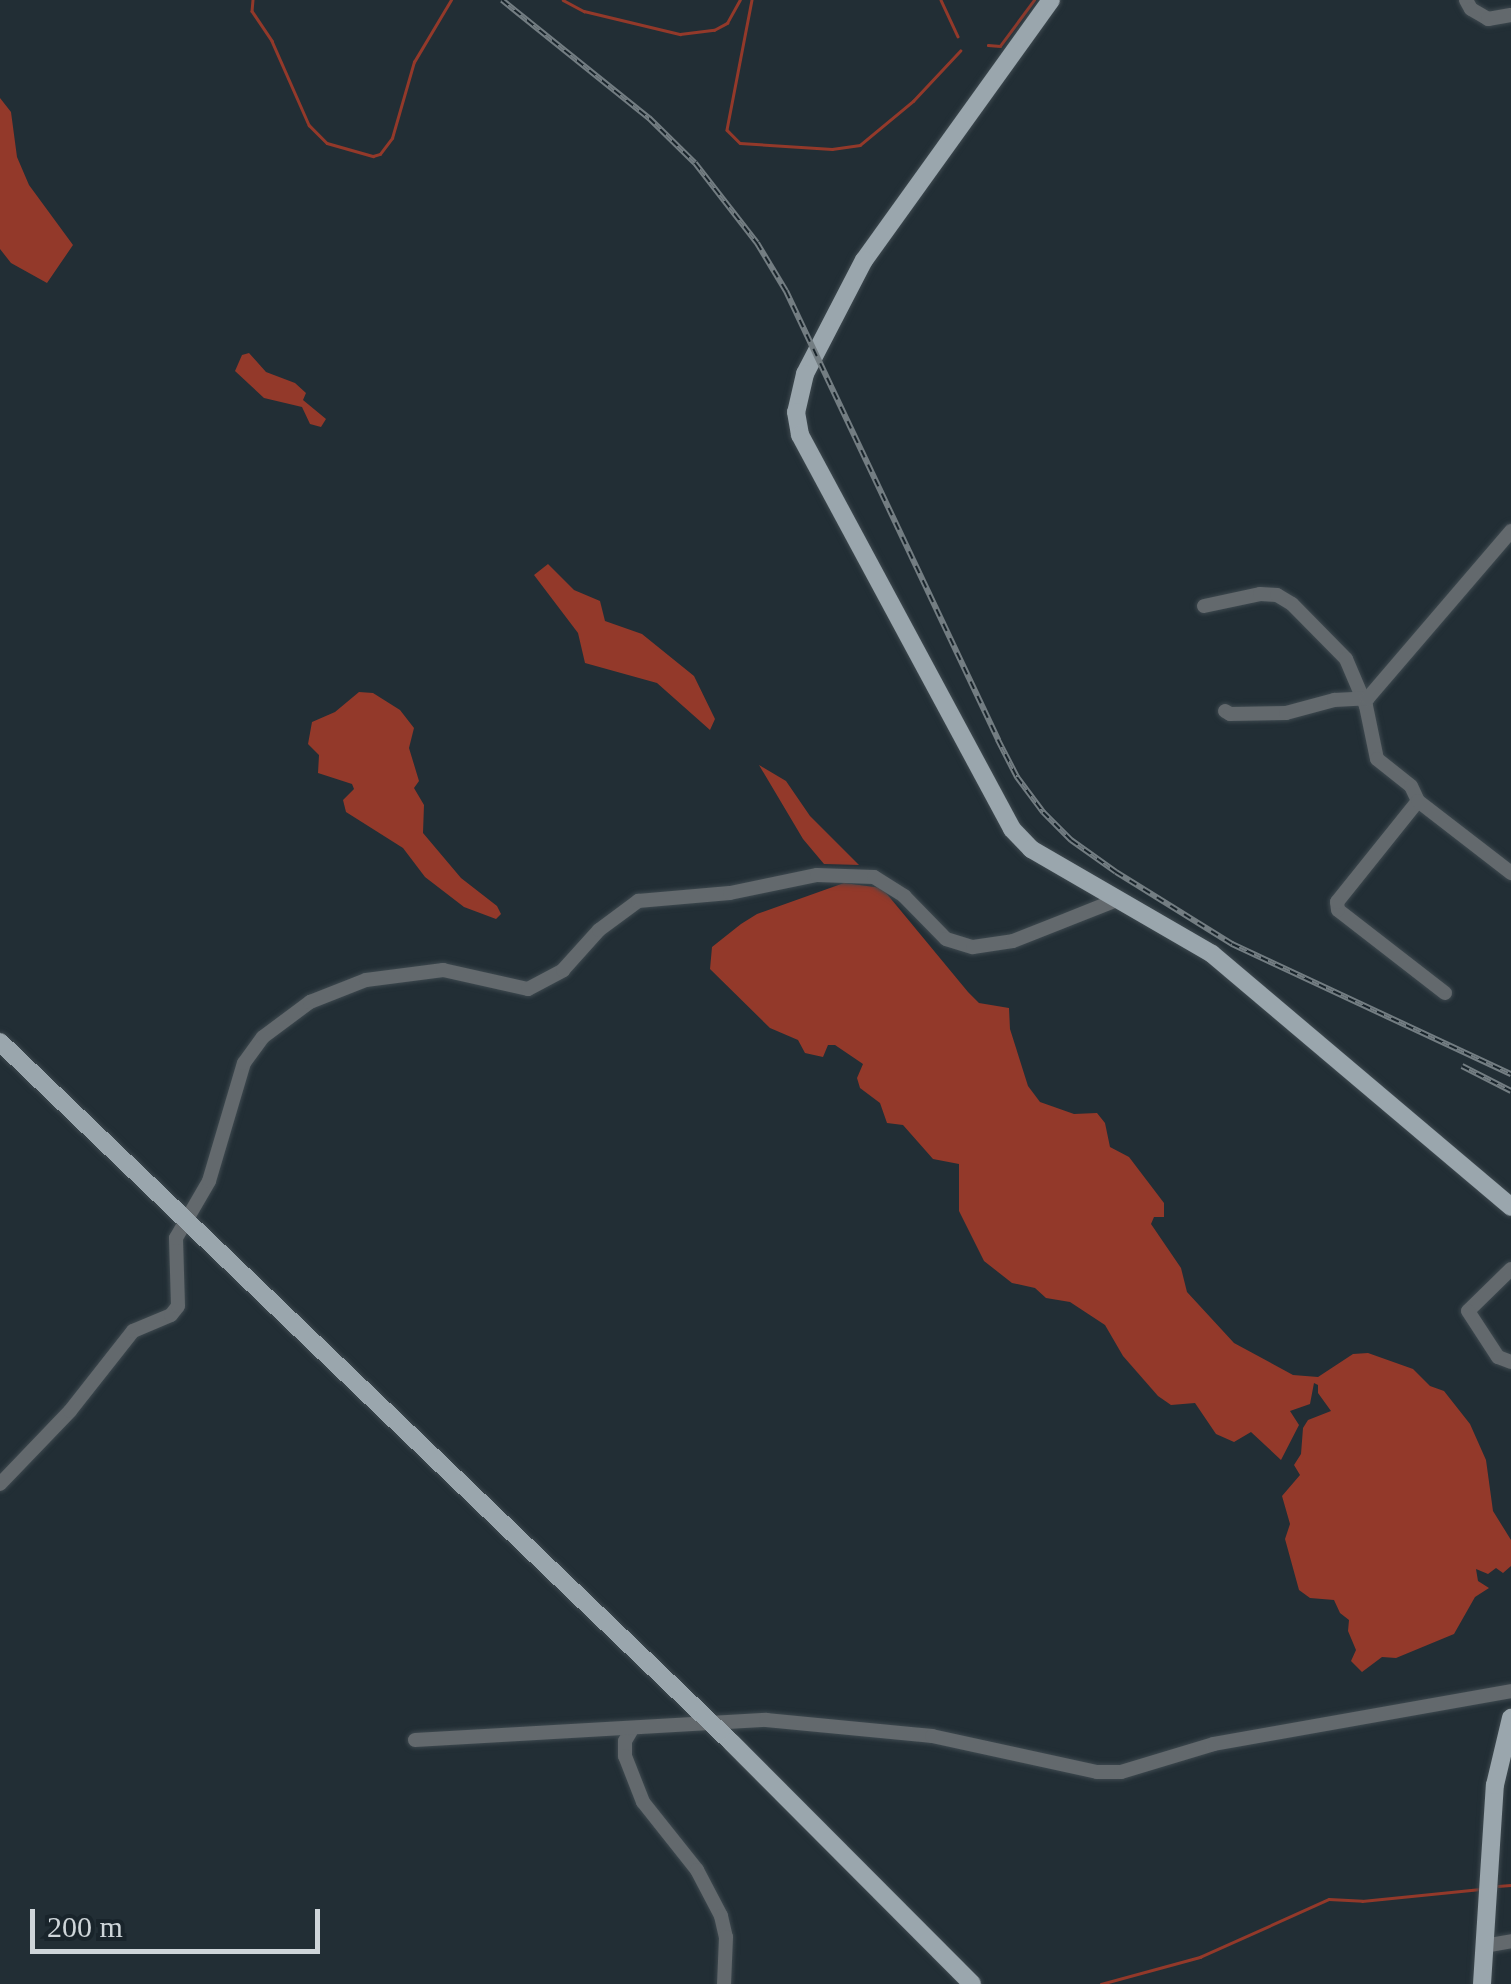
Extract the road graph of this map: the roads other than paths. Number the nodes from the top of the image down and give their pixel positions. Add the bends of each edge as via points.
1 (1051, 0) edge
2 (1466, 0) edge
3 (1511, 16) edge
4 (1511, 531) edge
5 (1204, 606) dead end
6 (1364, 698) junction
7 (1226, 710) dead end
8 (1418, 801) junction
9 (1511, 873) edge
10 (1114, 901) junction
11 (1445, 993) dead end
12 (0, 1042) edge
13 (1511, 1207) edge
14 (184, 1220) junction
15 (1511, 1268) edge
16 (1511, 1362) edge
17 (0, 1484) edge
18 (1511, 1690) edge
19 (1511, 1718) edge
20 (708, 1721) junction
21 (631, 1731) junction
22 (415, 1740) dead end
23 (1511, 1941) edge
24 (1484, 1946) junction
25 (724, 1984) edge
26 (972, 1984) edge
27 (1482, 1984) edge

1 - 10 main road via 864,260 805,374 796,412 810,456 1012,829 1047,861
2 - 3 street via 1488,19
4 - 6 street
5 - 6 street via 1277,595 1346,659
6 - 7 street via 1286,713
6 - 8 street via 1377,759 1411,786
8 - 9 street
8 - 11 street via 1337,902 1338,910
10 - 13 main road via 1212,954
10 - 14 street via 1013,941 973,947 946,939 904,896 874,877 817,875 730,893 638,901 564,970 528,989 443,970 366,980 286,1017 253,1049 210,1181
12 - 14 main road
14 - 17 street via 174,1256 178,1306 171,1316 133,1331
14 - 20 main road
15 - 16 street via 1468,1311 1498,1358
18 - 20 street via 1214,1744 1121,1772 932,1736
19 - 24 main road via 1498,1759
20 - 21 street
20 - 26 main road
21 - 22 street
21 - 25 street via 625,1756 643,1802 697,1870 721,1916
23 - 24 street
24 - 27 main road

